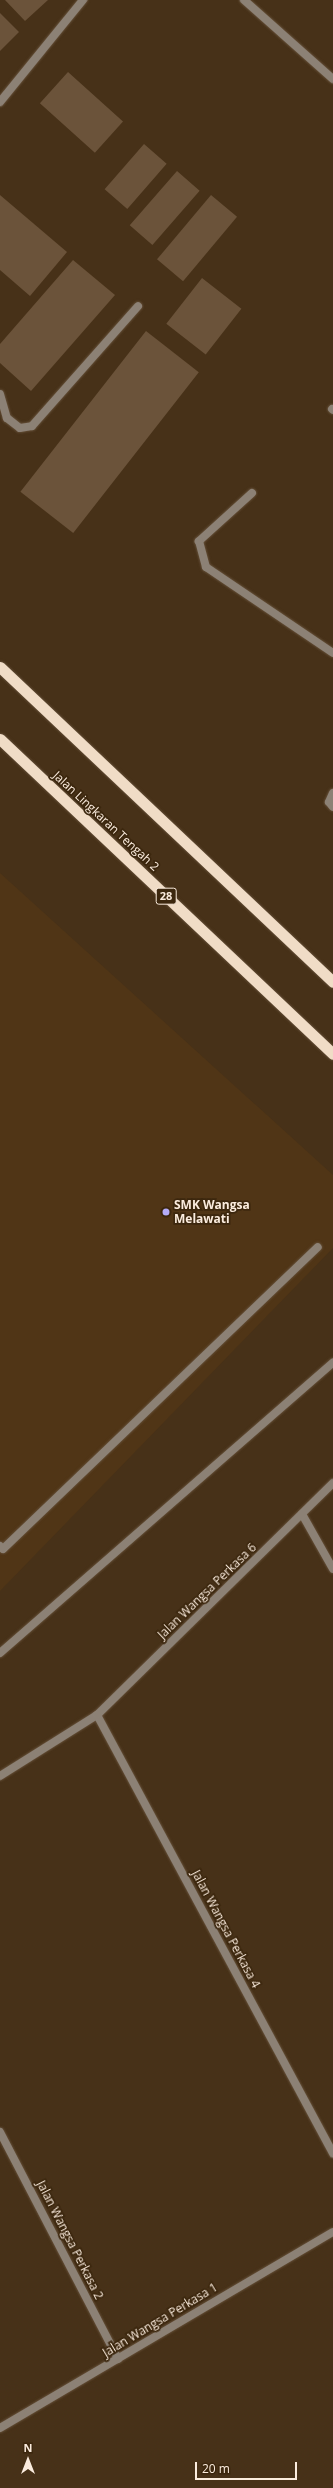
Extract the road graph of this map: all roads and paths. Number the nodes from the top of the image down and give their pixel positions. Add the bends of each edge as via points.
1 (83, 0) edge
2 (244, 0) edge
3 (333, 79) edge
4 (0, 102) edge
5 (138, 306) dead end
6 (0, 394) edge
7 (252, 493) dead end
8 (333, 653) edge
9 (0, 667) edge
10 (0, 739) edge
11 (333, 793) edge
12 (333, 807) edge
13 (333, 982) edge
14 (333, 1054) edge
15 (318, 1247) dead end
16 (333, 1362) edge
17 (333, 1483) edge
18 (302, 1514) junction
19 (0, 1546) edge
20 (333, 1569) edge
21 (0, 1653) edge
22 (97, 1715) junction
23 (0, 1776) edge
24 (0, 2132) edge
25 (333, 2153) edge
26 (333, 2232) edge
27 (118, 2359) junction
28 (0, 2428) edge

1 - 4 street
2 - 3 street
5 - 6 street via 32,426 20,428 7,418
7 - 8 street via 199,541 206,567
9 - 13 highway
10 - 14 highway, Jalan Lingkaran Tengah 2 / 28
11 - 12 street via 329,802
15 - 19 street via 3,1549
16 - 21 street
17 - 18 street, Jalan Wangsa Perkasa 6
18 - 20 street
18 - 22 street, Jalan Wangsa Perkasa 6
22 - 23 street, Jalan Wangsa Perkasa 6
22 - 25 street, Jalan Wangsa Perkasa 4
24 - 27 street, Jalan Wangsa Perkasa 2
26 - 27 street, Jalan Wangsa Perkasa 1
27 - 28 street, Jalan Wangsa Perkasa 1

